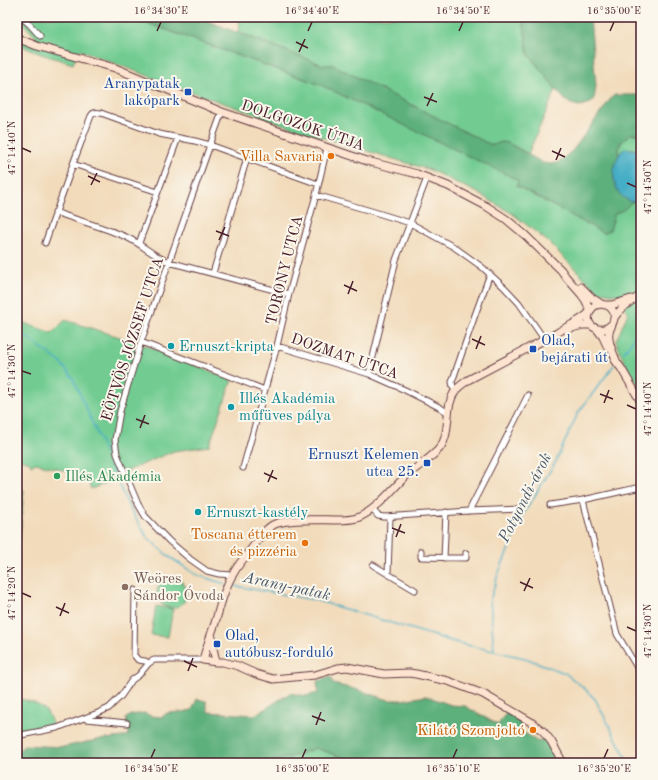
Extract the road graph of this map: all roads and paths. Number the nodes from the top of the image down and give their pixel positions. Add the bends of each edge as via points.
1 (21, 17) edge
2 (40, 36) dead end
3 (17, 38) edge
4 (222, 112) junction
5 (178, 138) junction
6 (210, 145) junction
7 (327, 148) junction
8 (247, 158) junction
9 (73, 164) junction
10 (427, 178) junction
11 (318, 184) junction
12 (158, 192) junction
13 (316, 195) junction
14 (55, 212) junction
15 (410, 223) junction
16 (45, 243) dead end
17 (139, 244) junction
18 (169, 262) junction
19 (561, 270) junction
20 (213, 273) junction
21 (490, 274) junction
22 (289, 294) junction
23 (640, 296) edge
24 (603, 304) junction
25 (589, 312) junction
26 (613, 322) junction
27 (594, 327) junction
28 (557, 333) junction
29 (544, 339) junction
30 (141, 342) junction
31 (277, 346) junction
32 (618, 363) junction
33 (369, 374) junction
34 (265, 390) junction
35 (455, 391) junction
36 (528, 395) dead end
37 (641, 402) edge
38 (448, 413) junction
39 (243, 468) dead end
40 (641, 487) edge
41 (583, 500) junction
42 (550, 505) dead end
43 (520, 508) dead end
44 (372, 509) junction
45 (469, 510) junction
46 (446, 512) junction
47 (390, 517) junction
48 (421, 552) dead end
49 (466, 553) dead end
50 (444, 558) junction
51 (373, 565) dead end
52 (388, 574) junction
53 (231, 577) junction
54 (135, 590) dead end
55 (414, 590) dead end
56 (212, 634) junction
57 (203, 660) junction
58 (216, 662) junction
59 (149, 663) junction
60 (641, 674) edge
61 (84, 718) junction
62 (127, 722) dead end
63 (18, 736) edge
64 (563, 763) edge

1 - 2 street
3 - 4 street, DOLGOZÓK ÚTJA via 115,68
4 - 6 street, EÖTVÖS JÓZSEF UTCA
4 - 7 street, DOLGOZÓK ÚTJA
5 - 6 street
5 - 9 street via 95,112 91,116
5 - 12 street
6 - 8 street
6 - 18 street, EÖTVÖS JÓZSEF UTCA
7 - 10 street, DOLGOZÓK ÚTJA
7 - 11 street, TORONY UTCA
8 - 11 street
8 - 20 street
9 - 12 street
9 - 14 street
10 - 15 street
10 - 19 street, DOLGOZÓK ÚTJA via 448,186 506,219
11 - 13 street, TORONY UTCA
12 - 17 street
13 - 15 street
13 - 22 street, TORONY UTCA
14 - 16 street
14 - 17 street via 115,232
15 - 21 street via 454,247
15 - 33 street via 396,260
17 - 18 street
18 - 20 street
18 - 30 street, EÖTVÖS JÓZSEF UTCA
19 - 24 street, DOLGOZÓK ÚTJA via 592,298
19 - 25 street, DOLGOZÓK ÚTJA via 586,301
20 - 22 street
21 - 29 street via 519,303
21 - 35 street via 452,382
22 - 31 street, TORONY UTCA
23 - 24 street via 612,305
23 - 26 street via 621,309
24 - 25 street via 594,306
24 - 26 street via 612,310
25 - 27 street via 588,318
25 - 28 street
26 - 27 street via 604,330
26 - 32 street via 608,336
27 - 28 street via 583,325
27 - 32 street
28 - 29 street
29 - 35 street via 468,380
30 - 34 street
30 - 53 street, EÖTVÖS JÓZSEF UTCA via 116,429 117,454 138,504 156,529 190,560 207,571
31 - 33 street, DOZMAT UTCA
31 - 34 street, TORONY UTCA
32 - 37 street
33 - 38 street, DOZMAT UTCA
34 - 39 street, TORONY UTCA
35 - 38 street
36 - 45 street
38 - 44 street via 444,440 437,452 405,476
40 - 41 street
41 - 42 street
41 - 60 street via 617,634
43 - 45 street
44 - 47 street via 378,516
44 - 53 street via 350,519 275,524 265,532
45 - 46 street
46 - 47 street
46 - 50 street
47 - 52 street
48 - 50 street via 421,557
49 - 50 street via 466,558
51 - 52 street
52 - 55 street
53 - 56 street
54 - 59 street via 134,655 138,660
56 - 57 street
56 - 58 street
57 - 58 street
57 - 59 street via 154,660
58 - 64 street via 232,664 273,679 315,675 347,667 384,674 420,674 448,682 483,694 531,722 551,741
59 - 61 street via 115,703
61 - 62 street
61 - 63 street via 57,728

